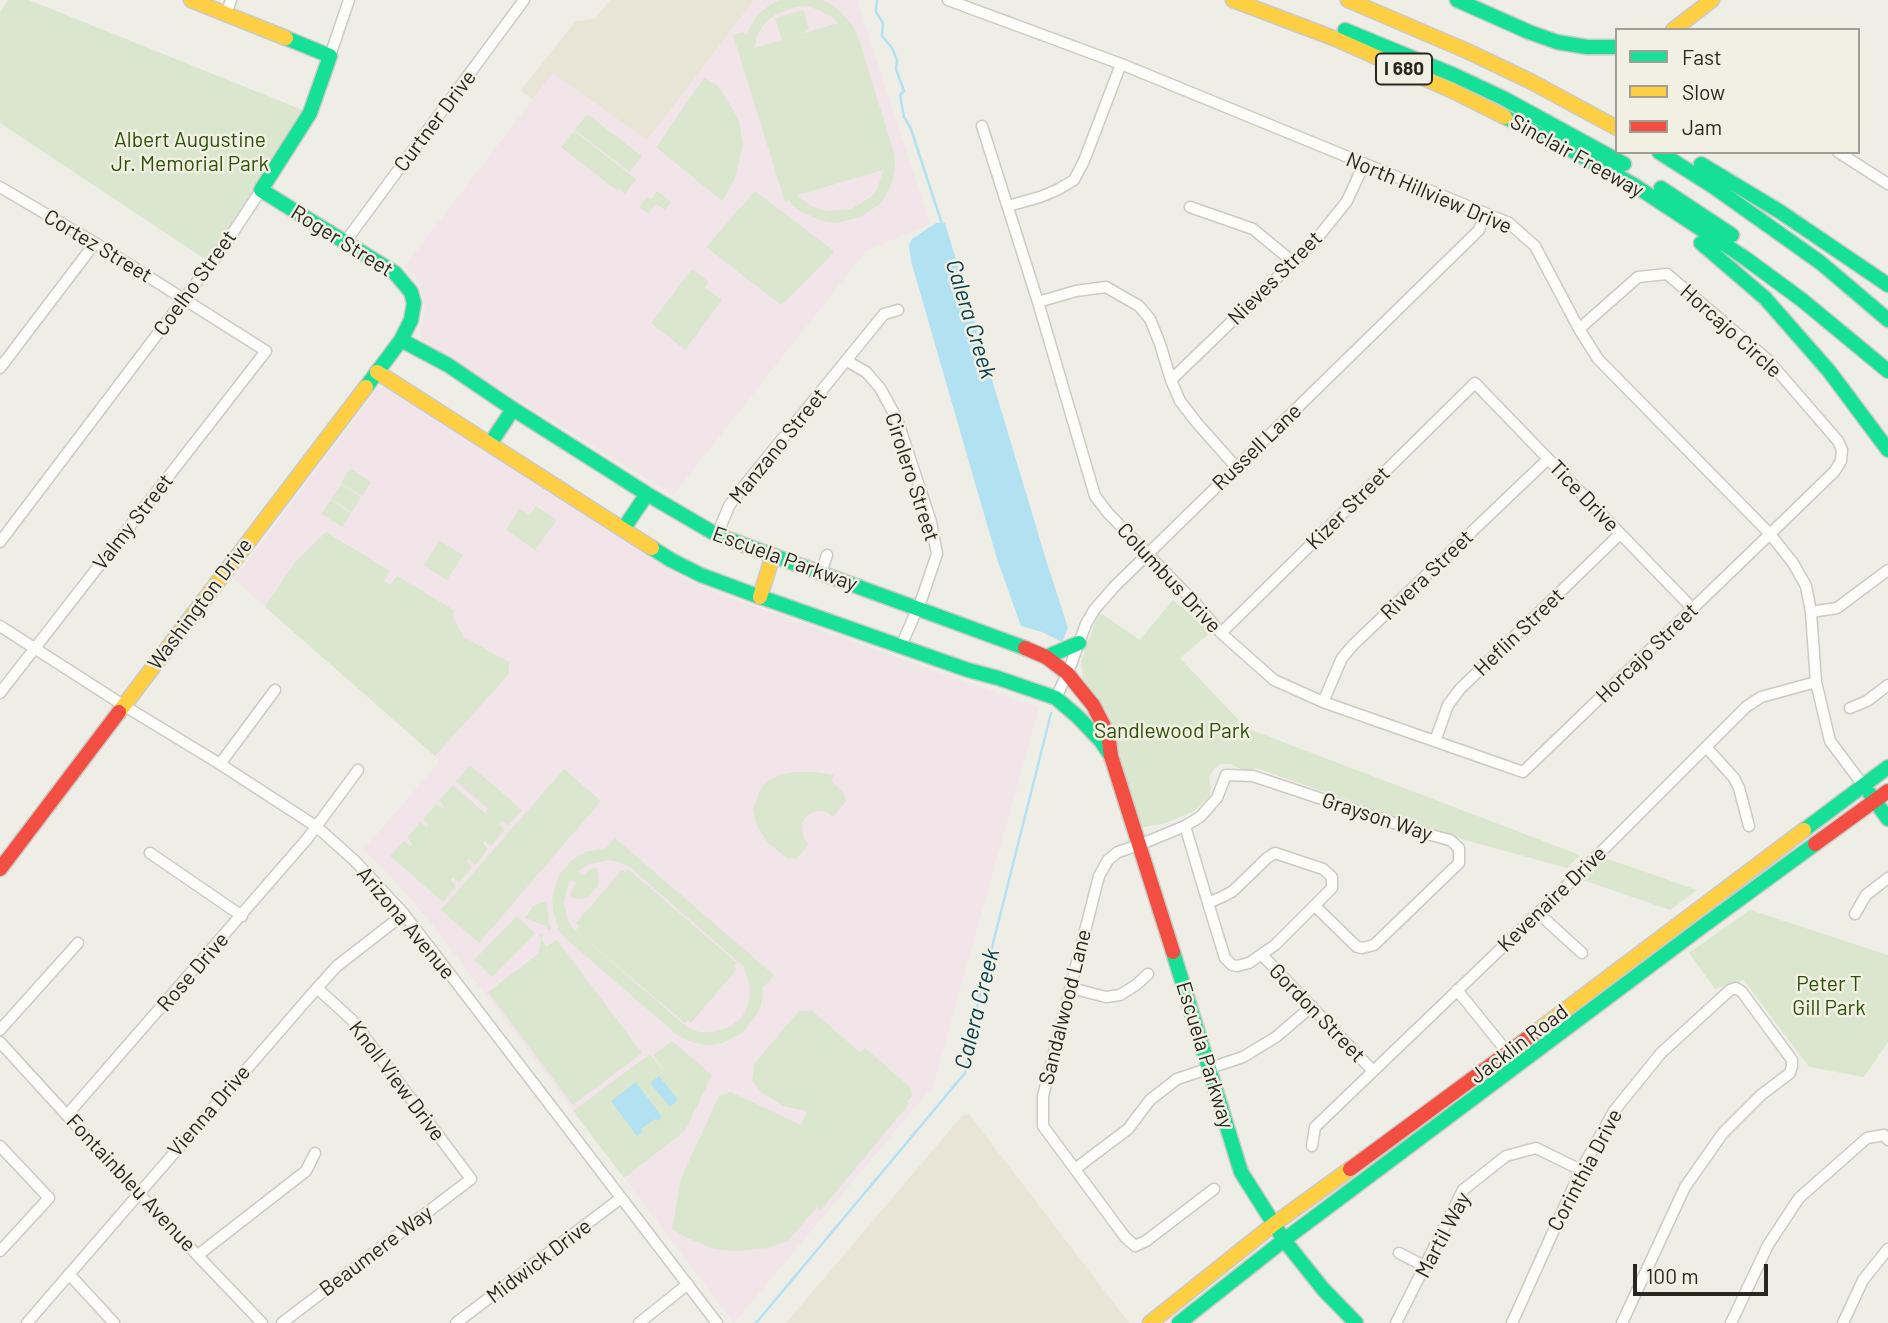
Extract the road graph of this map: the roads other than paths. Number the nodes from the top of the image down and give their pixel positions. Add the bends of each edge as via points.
1 (191, 0) edge
2 (231, 0) edge
3 (349, 0) edge
4 (524, 0) edge
5 (948, 0) edge
6 (1233, 0) edge
7 (1266, 0) edge
8 (1349, 0) edge
9 (1457, 0) edge
10 (1712, 0) edge
11 (226, 15) junction
12 (1676, 28) edge
13 (1615, 47) edge
14 (330, 56) junction
15 (1121, 64) junction
16 (1615, 125) edge
17 (982, 126) dead end
18 (1569, 149) junction
19 (1662, 154) edge
20 (1682, 154) edge
21 (1841, 154) edge
22 (1364, 164) junction
23 (1888, 184) edge
24 (261, 190) junction
25 (2, 192) edge
26 (1008, 206) junction
27 (1190, 208) dead end
28 (1485, 214) junction
29 (345, 242) junction
30 (95, 243) junction
31 (1293, 262) junction
32 (1888, 285) edge
33 (185, 299) junction
34 (1038, 302) junction
35 (898, 310) dead end
36 (1888, 320) edge
37 (1579, 329) junction
38 (401, 340) junction
39 (266, 351) joint
40 (1888, 354) edge
41 (847, 361) junction
42 (0, 368) edge
43 (1888, 371) edge
44 (377, 372) junction
45 (1171, 380) junction
46 (1475, 383) joint
47 (513, 409) junction
48 (490, 444) junction
49 (1888, 450) edge
50 (1548, 459) junction
51 (1237, 468) junction
52 (647, 494) junction
53 (624, 528) junction
54 (1620, 534) junction
55 (1770, 534) junction
56 (717, 536) junction
57 (0, 542) edge
58 (1147, 554) junction
59 (773, 555) junction
60 (827, 555) dead end
61 (1888, 570) edge
62 (821, 573) junction
63 (760, 597) junction
64 (917, 607) junction
65 (1693, 609) junction
66 (1811, 612) junction
67 (0, 626) edge
68 (1220, 633) junction
69 (1079, 643) junction
70 (901, 646) junction
71 (34, 648) junction
72 (1045, 657) junction
73 (1068, 673) junction
74 (1816, 682) junction
75 (1888, 685) edge
76 (275, 690) dead end
77 (0, 693) edge
78 (1056, 698) junction
79 (1323, 702) junction
80 (123, 705) junction
81 (1850, 708) dead end
82 (1436, 741) junction
83 (1706, 747) junction
84 (1111, 756) junction
85 (220, 764) junction
86 (1888, 767) edge
87 (358, 771) dead end
88 (1523, 772) joint
89 (1253, 776) joint
90 (1863, 785) junction
91 (1888, 791) edge
92 (1875, 800) junction
93 (1888, 819) edge
94 (1185, 826) junction
95 (1749, 826) dead end
96 (317, 827) junction
97 (1139, 845) junction
98 (150, 853) dead end
99 (0, 869) edge
100 (1888, 878) edge
101 (1208, 902) junction
102 (1315, 906) junction
103 (1538, 913) junction
104 (404, 914) junction
105 (1855, 914) dead end
106 (242, 915) junction
107 (78, 943) dead end
108 (1582, 953) dead end
109 (1262, 955) junction
110 (1148, 974) dead end
111 (317, 988) junction
112 (1070, 988) junction
113 (1457, 990) junction
114 (1312, 1006) junction
115 (0, 1030) edge
116 (0, 1042) edge
117 (1508, 1053) junction
118 (1518, 1066) junction
119 (1210, 1068) junction
120 (1373, 1071) junction
121 (67, 1115) junction
122 (1886, 1138) edge
123 (0, 1146) edge
124 (1312, 1146) dead end
125 (315, 1153) dead end
126 (1075, 1169) junction
127 (1581, 1170) junction
128 (471, 1179) joint
129 (1214, 1189) dead end
130 (138, 1192) junction
131 (621, 1199) junction
132 (1274, 1224) junction
133 (1284, 1240) junction
134 (1888, 1249) edge
135 (0, 1251) edge
136 (1399, 1252) dead end
137 (198, 1255) junction
138 (1426, 1267) junction
139 (69, 1274) junction
140 (688, 1284) junction
141 (27, 1323) edge
142 (114, 1323) edge
143 (262, 1323) edge
144 (282, 1323) edge
145 (456, 1323) edge
146 (639, 1323) edge
147 (717, 1323) edge
148 (1150, 1323) edge
149 (1180, 1323) edge
150 (1356, 1323) edge
151 (1396, 1323) edge
152 (1512, 1323) edge
153 (1622, 1323) edge
154 (1731, 1323) edge
155 (1843, 1323) edge

1 - 11 main road
2 - 11 street
3 - 14 street, Coelho Street
4 - 29 street, Curtner Drive
5 - 15 street, North Hillview Drive
6 - 18 main road, Sinclair Freeway / I 680 via 1394,64
7 - 40 main road, I 680 via 1454,75 1607,155 1746,245
8 - 16 main road, Sinclair Freeway / I 680 via 1530,80
9 - 13 main road via 1557,42
10 - 12 main road
11 - 14 main road
14 - 24 main road, Coelho Street via 310,113
15 - 22 street, North Hillview Drive
15 - 26 street via 1074,180
17 - 26 street, Columbus Drive
18 - 43 main road, Sinclair Freeway / I 680 via 1634,185 1745,258
18 - 49 main road via 1665,214 1765,298 1829,371
19 - 36 main road, Sinclair Freeway via 1770,226
20 - 32 main road via 1779,211
21 - 23 street
22 - 28 street, North Hillview Drive
22 - 31 street, Nieves Street via 1347,201
24 - 29 main road, Roger Street
24 - 33 street, Coelho Street
25 - 30 street, Cortez Street
26 - 34 street, Columbus Drive
27 - 31 street via 1253,229
28 - 37 street, North Hillview Drive via 1509,223 1535,246
28 - 51 street, Russell Lane via 1479,230
29 - 38 main road, Roger Street via 408,286 413,310
30 - 33 street, Cortez Street
30 - 42 street
31 - 45 street, Nieves Street
33 - 39 street, Cortez Street
33 - 57 street, Coelho Street
34 - 45 street via 1106,288 1124,296 1150,319
34 - 58 street, Columbus Drive via 1095,496
35 - 41 street, Manzano Street via 884,314
37 - 55 street, North Hillview Drive via 1598,359
37 - 55 street, Horcajo Circle via 1639,277 1667,274 1768,359 1842,450 1834,472
38 - 44 main road, Washington Drive
38 - 47 main road, Escuela Parkway
39 - 71 street, Valmy Street
41 - 56 street, Manzano Street via 739,492
41 - 64 street, Cirolero Street via 866,372 880,388 897,419 931,522 937,554
44 - 48 main road, Escuela Parkway
44 - 80 main road, Washington Drive
45 - 51 street via 1180,401
46 - 50 street, Tice Drive
46 - 68 street, Kizer Street
47 - 48 main road
47 - 52 main road, Escuela Parkway
48 - 53 main road, Escuela Parkway
50 - 54 street, Tice Drive
50 - 79 street, Rivera Street via 1353,646 1342,658
51 - 58 street, Russell Lane
52 - 53 main road
52 - 56 main road, Escuela Parkway
53 - 63 main road, Escuela Parkway via 671,560
54 - 65 street, Tice Drive
54 - 82 street, Heflin Street via 1460,689 1448,705
55 - 65 street, Horcajo Street
55 - 66 street, North Hillview Drive via 1806,586
56 - 59 main road, Escuela Parkway
58 - 68 street, Columbus Drive
58 - 69 street, Russell Lane via 1094,610
59 - 62 main road, Escuela Parkway
59 - 63 main road
60 - 62 street
61 - 66 street via 1837,608
62 - 64 main road, Escuela Parkway
63 - 70 main road, Escuela Parkway
64 - 70 street, Cirolero Street
64 - 72 main road, Escuela Parkway
65 - 88 street, Horcajo Street
66 - 74 street, North Hillview Drive
67 - 71 street, Arizona Avenue
68 - 79 street, Columbus Drive via 1274,681
69 - 72 main road
69 - 73 street, Russell Lane
70 - 78 main road, Escuela Parkway
71 - 77 street, Valmy Street
71 - 80 street, Arizona Avenue
72 - 73 main road, Escuela Parkway
73 - 78 street, Russell Lane
73 - 84 main road, Escuela Parkway via 1104,724
74 - 83 street, Kevenaire Drive via 1761,697
74 - 90 street, North Hillview Drive via 1830,741
75 - 81 street
76 - 85 street
78 - 84 main road, Escuela Parkway
79 - 82 street, Columbus Drive
80 - 85 street, Arizona Avenue
80 - 99 main road, Washington Drive
82 - 88 street, Columbus Drive
83 - 95 street via 1734,778
83 - 103 street, Kevenaire Drive
84 - 97 main road, Escuela Parkway
85 - 96 street, Arizona Avenue
86 - 90 main road, Jacklin Road
87 - 96 street, Rose Drive
89 - 94 street, Sandalwood Lane via 1226,775 1217,798
89 - 102 street, Grayson Way via 1450,840 1459,848 1460,863 1374,946 1357,947
90 - 92 main road, North Hillview Drive
90 - 117 main road, Jacklin Road
91 - 92 main road, Jacklin Road
92 - 93 main road, North Hillview Drive
92 - 118 main road, Jacklin Road
94 - 97 street, Sandalwood Lane
94 - 101 street
96 - 104 street, Arizona Avenue
96 - 106 street, Rose Drive
97 - 112 street, Sandalwood Lane via 1118,852 1103,867
97 - 119 main road, Escuela Parkway
98 - 106 street
100 - 105 street via 1866,895
101 - 102 street via 1233,891 1275,853 1323,869 1332,877 1332,888
101 - 109 street via 1228,962 1237,966
102 - 109 street
103 - 108 street
103 - 113 street, Kevenaire Drive
104 - 111 street, Vienna Drive via 337,966
104 - 131 street, Arizona Avenue
106 - 121 street, Rose Drive
107 - 115 street
109 - 114 street, Gordon Street
110 - 112 street via 1120,995 1098,996
111 - 128 street, Knoll View Drive via 352,1020
111 - 130 street, Vienna Drive
112 - 126 street, Sandalwood Lane via 1043,1096 1043,1126
113 - 117 street
113 - 120 street, Kevenaire Drive
114 - 119 street via 1276,1037 1243,1057
114 - 120 street, Gordon Street
116 - 121 street, Fontainbleu Avenue
117 - 118 street
117 - 132 main road, Jacklin Road
118 - 133 main road, Jacklin Road
119 - 126 street via 1177,1079 1150,1100 1128,1129
119 - 132 main road, Escuela Parkway via 1241,1172
120 - 124 street, Kevenaire Drive via 1315,1126
121 - 130 street, Fontainbleu Avenue
122 - 154 street via 1867,1138 1799,1198 1768,1245
123 - 135 street via 48,1198
125 - 137 street via 306,1171
126 - 129 street, Sandalwood Lane via 1135,1246
127 - 138 street, Martil Way via 1536,1148 1506,1156 1463,1190
127 - 152 street, Corinthia Drive
127 - 153 street, Corinthia Drive via 1614,1111 1661,1053 1730,990 1742,992 1792,1060 1790,1073 1723,1133 1685,1187
128 - 144 street, Beaumere Way
130 - 137 street, Fontainbleu Avenue
130 - 139 street, Vienna Drive
131 - 140 street, Arizona Avenue
131 - 145 street, Midwick Drive
132 - 133 main road, Escuela Parkway
132 - 148 main road, Jacklin Road
133 - 149 main road, Jacklin Road
133 - 150 main road, Escuela Parkway
134 - 155 street via 1863,1280
136 - 138 street
137 - 143 street, Fontainbleu Avenue
138 - 151 street, Martil Way
139 - 141 street, Vienna Drive
139 - 142 street
140 - 146 street
140 - 147 street, Arizona Avenue

